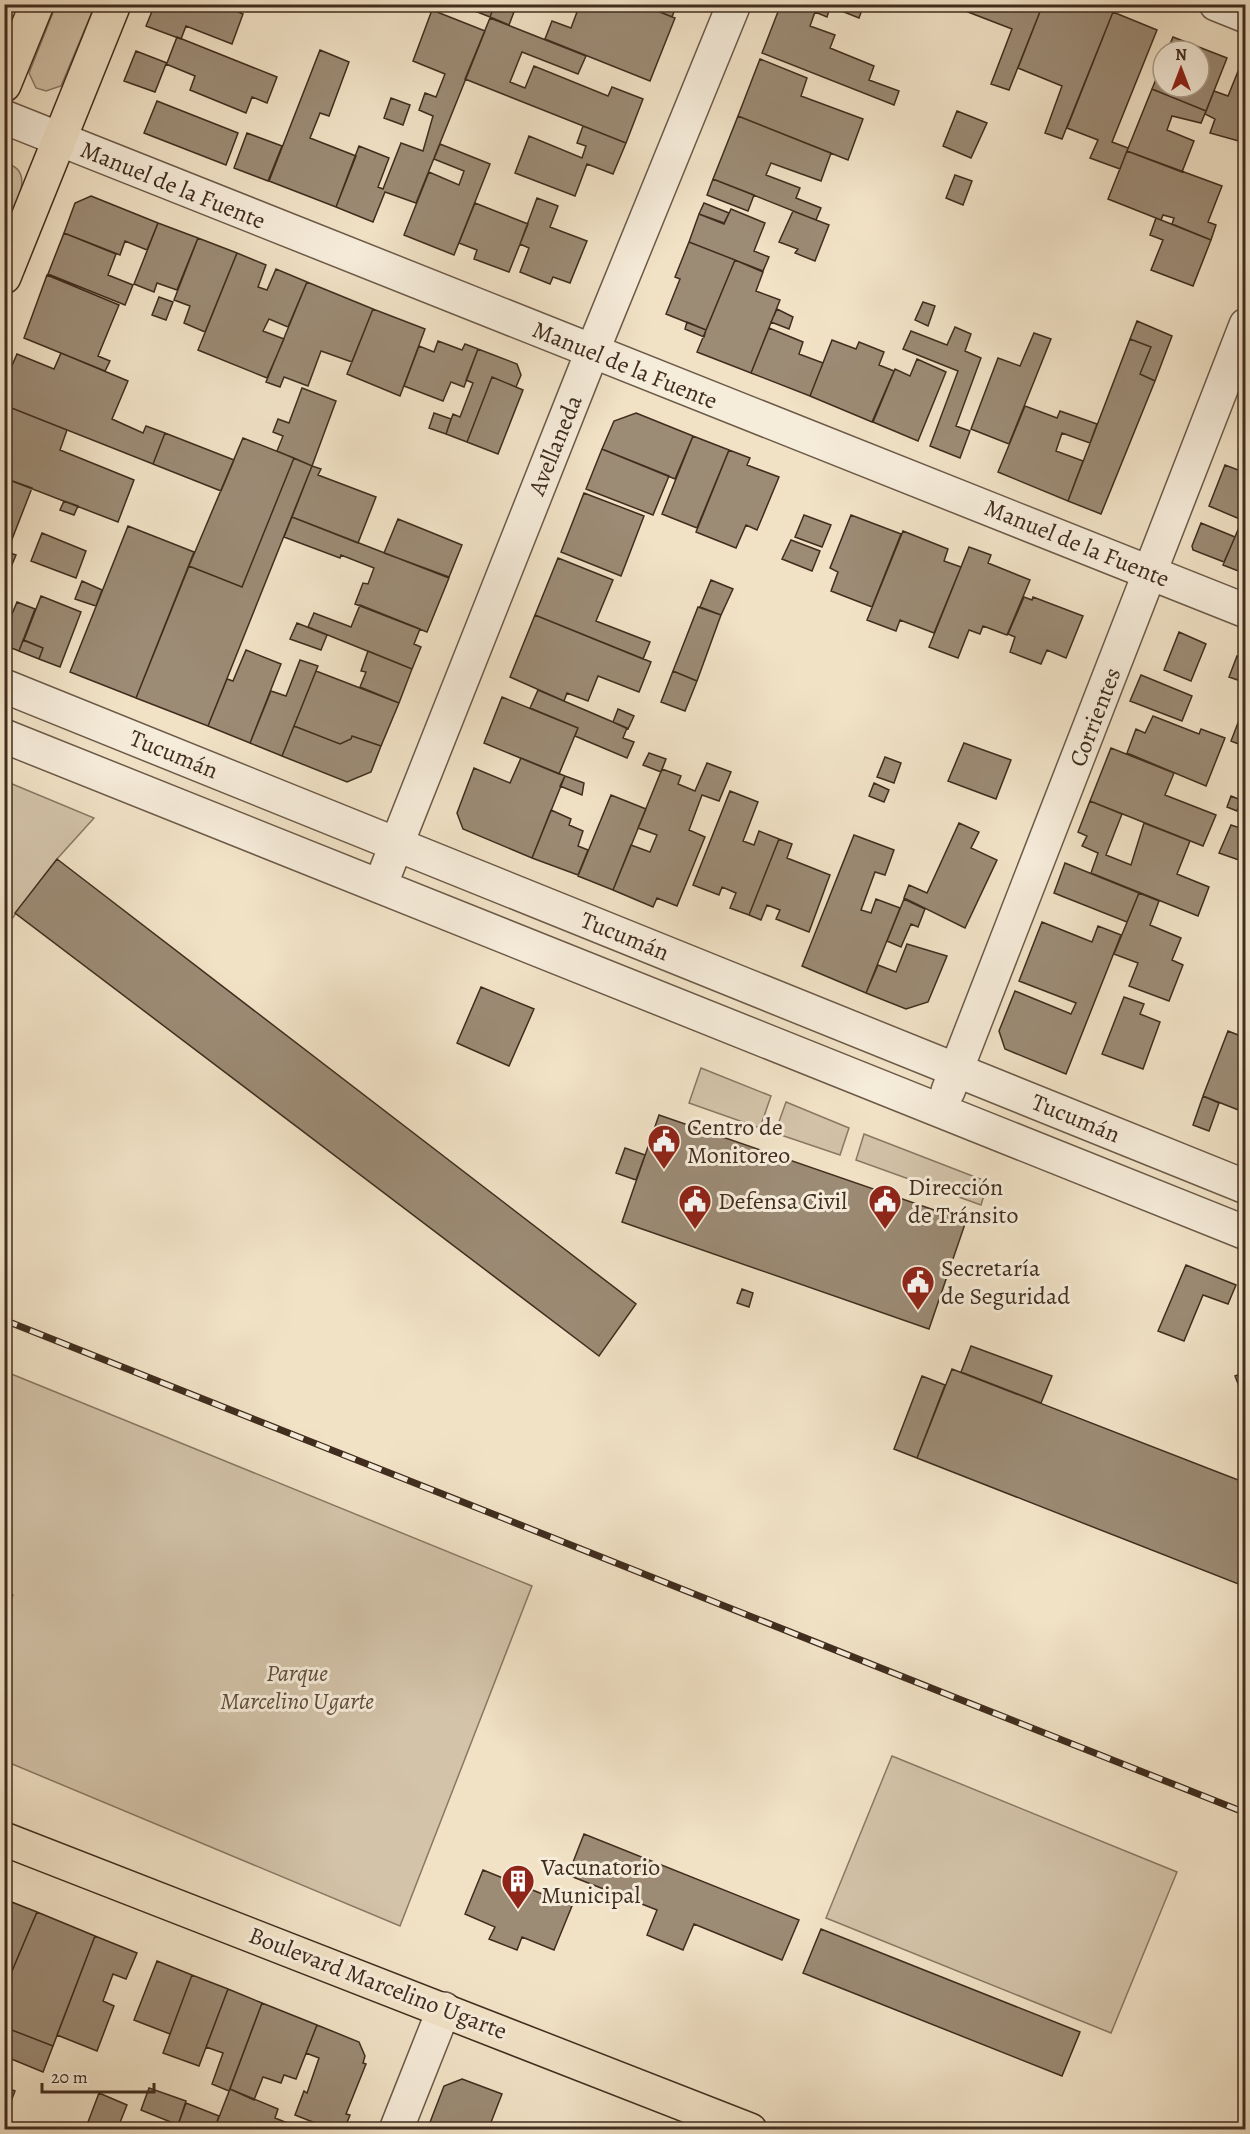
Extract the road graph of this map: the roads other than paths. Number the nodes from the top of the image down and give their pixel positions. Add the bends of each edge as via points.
1 (37, 4) edge
2 (114, 4) edge
3 (734, 4) edge
4 (1216, 4) edge
5 (1245, 16) edge
6 (4, 85) edge
7 (4, 117) edge
8 (59, 140) junction
9 (4, 277) edge
10 (1245, 324) edge
11 (592, 352) junction
12 (1151, 573) junction
13 (1245, 611) edge
14 (4, 686) edge
15 (4, 736) edge
16 (396, 843) junction
17 (380, 886) junction
18 (957, 1071) junction
19 (941, 1109) junction
20 (1245, 1186) edge
21 (1245, 1233) edge
22 (4, 1839) edge
23 (444, 2009) junction
24 (396, 2130) edge
25 (750, 2130) edge

1 - 6 main road
2 - 8 main road
3 - 11 street, Avellaneda
4 - 5 street
7 - 8 street, Manuel de la Fuente
8 - 9 main road
8 - 11 street, Manuel de la Fuente
10 - 12 street, Corrientes
11 - 12 street, Manuel de la Fuente
11 - 16 street, Avellaneda
12 - 13 street, Manuel de la Fuente
12 - 18 street, Corrientes
14 - 16 street, Tucumán
15 - 17 street, Tucumán
16 - 17 street, Avellaneda
16 - 18 street, Tucumán
17 - 19 street, Tucumán
18 - 19 street, Corrientes
18 - 20 street, Tucumán
19 - 21 street, Tucumán
22 - 23 main road, Boulevard Marcelino Ugarte
23 - 24 street
23 - 25 main road, Boulevard Marcelino Ugarte

